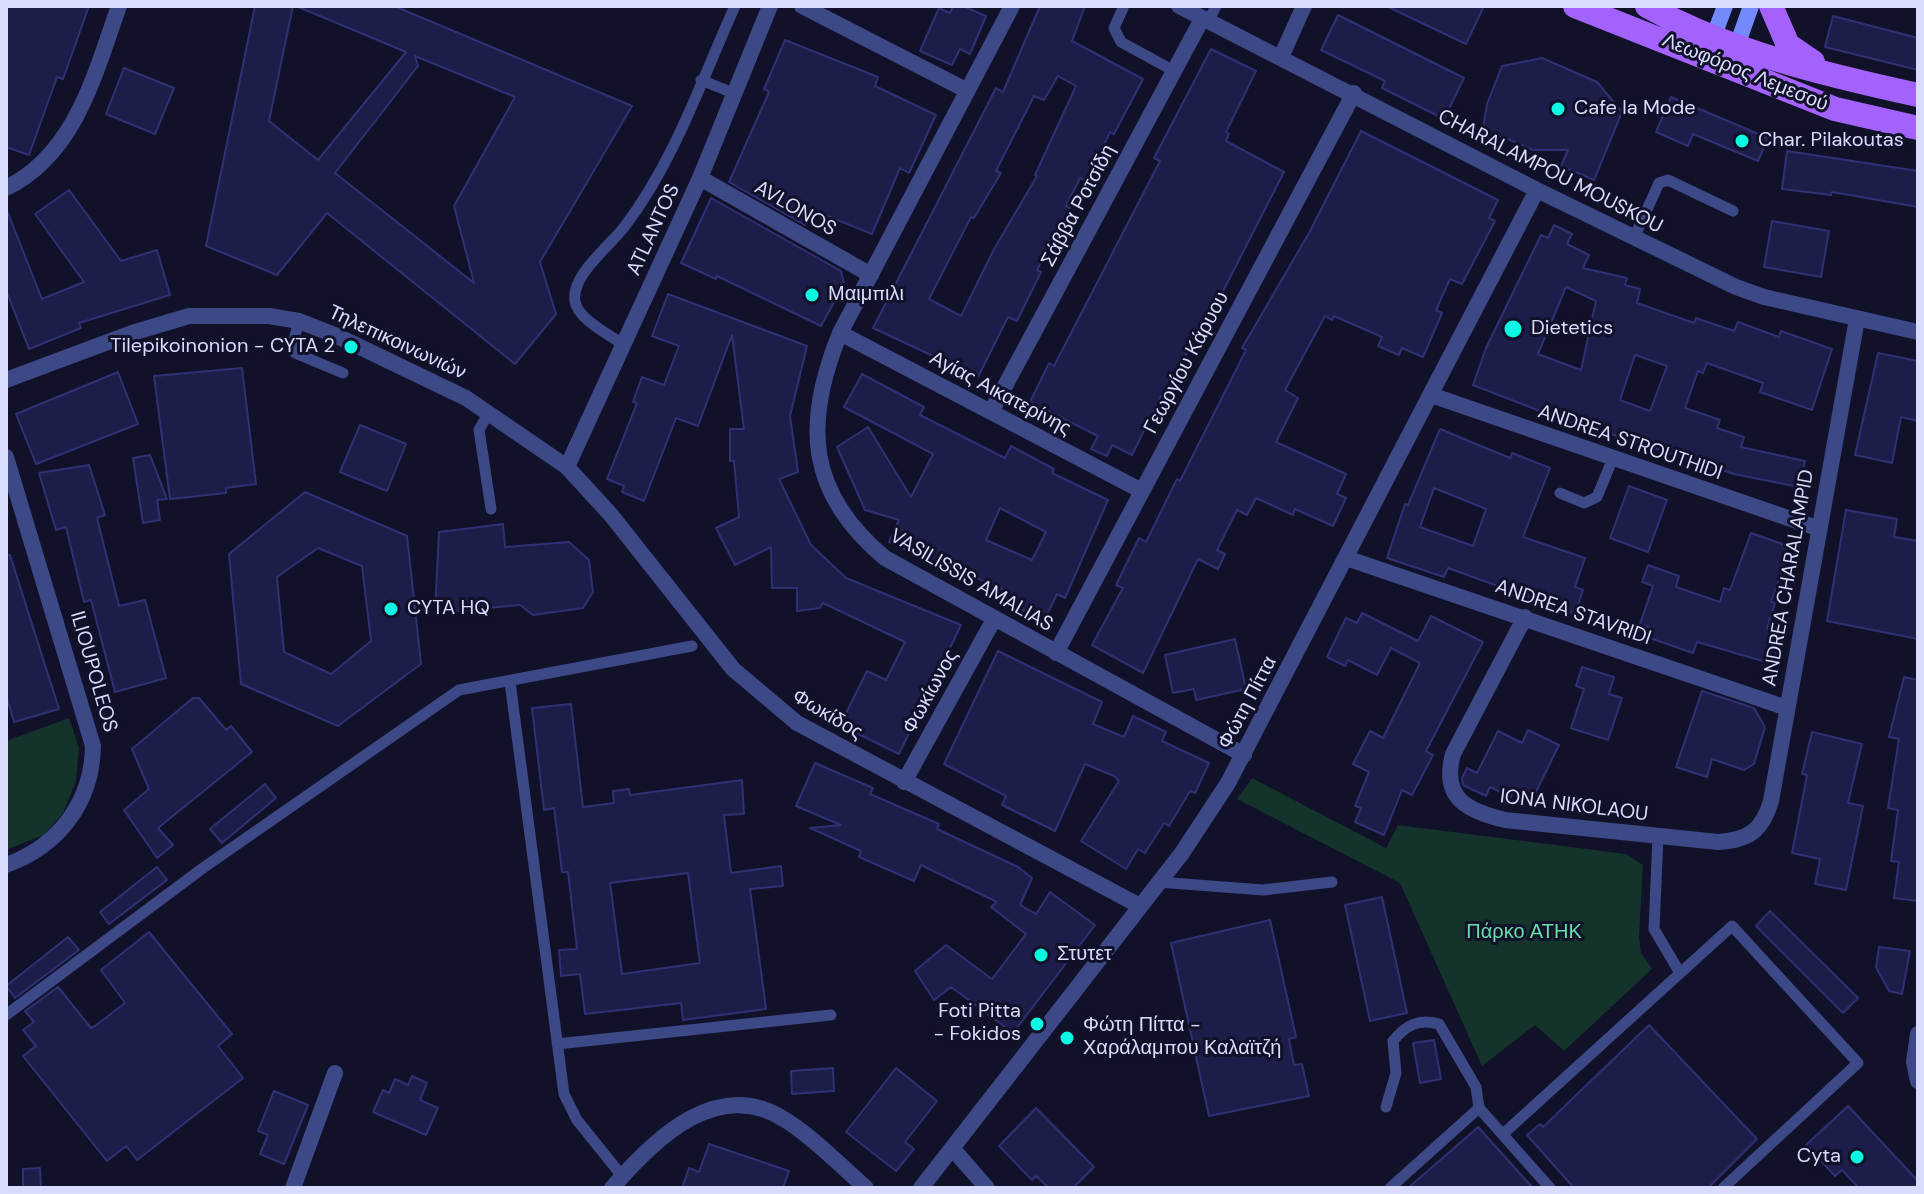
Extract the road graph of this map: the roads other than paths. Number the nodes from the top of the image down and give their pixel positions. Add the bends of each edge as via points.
1 (119, 6) edge
2 (735, 6) edge
3 (770, 6) edge
4 (802, 6) edge
5 (1012, 6) edge
6 (1179, 6) edge
7 (1304, 6) edge
8 (1575, 6) edge
9 (1647, 6) edge
10 (1725, 6) edge
11 (1751, 6) edge
12 (1771, 6) edge
13 (1123, 8) edge
14 (1209, 16) edge
15 (1710, 47) junction
16 (1733, 56) junction
17 (1281, 57) junction
18 (1174, 71) junction
19 (1844, 79) junction
20 (701, 80) junction
21 (966, 90) junction
22 (733, 93) junction
23 (1354, 93) junction
24 (1918, 95) edge
25 (1918, 128) edge
26 (700, 178) junction
27 (6, 188) edge
28 (1537, 190) junction
29 (1733, 211) dead end
30 (1634, 238) junction
31 (871, 275) junction
32 (1857, 319) junction
33 (299, 321) junction
34 (1918, 332) edge
35 (840, 333) junction
36 (624, 345) junction
37 (343, 373) dead end
38 (6, 380) edge
39 (1431, 395) junction
40 (489, 412) junction
41 (991, 412) junction
42 (6, 457) edge
43 (1613, 458) junction
44 (567, 467) junction
45 (1142, 491) junction
46 (1560, 493) dead end
47 (491, 509) dead end
48 (1817, 528) junction
49 (1346, 558) junction
50 (1525, 617) junction
51 (993, 621) junction
52 (692, 646) dead end
53 (1056, 653) junction
54 (510, 682) junction
55 (1787, 708) junction
56 (1244, 755) junction
57 (904, 782) junction
58 (1658, 836) junction
59 (1748, 838) joint
60 (6, 865) edge
61 (1158, 882) junction
62 (1332, 882) dead end
63 (1140, 906) junction
64 (1680, 973) junction
65 (6, 1015) edge
66 (831, 1015) dead end
67 (1918, 1034) edge
68 (557, 1044) junction
69 (335, 1073) dead end
70 (1918, 1081) edge
71 (1386, 1107) dead end
72 (1479, 1108) junction
73 (1503, 1134) junction
74 (952, 1148) junction
75 (617, 1182) edge
76 (293, 1188) edge
77 (866, 1188) edge
78 (921, 1188) edge
79 (987, 1188) edge
80 (1390, 1188) edge
81 (1550, 1188) edge
82 (1723, 1188) edge

1 - 27 street via 84,104 70,128 29,175
2 - 20 lane
3 - 22 street, ATLANTOS
4 - 21 street
5 - 21 street, VASILISSIS AMALIAS
6 - 14 street, CHARALAMPOU MOUSKOU
7 - 17 street
8 - 15 main road, Λεωφόρος Λεμεσού
9 - 15 main road, Λεωφόρος Λεμεσού
10 - 15 main road
11 - 16 main road
12 - 19 main road via 1788,45
13 - 18 lane via 1114,28 1121,42
14 - 17 street, CHARALAMPOU MOUSKOU
14 - 18 street, Σάββα Ροτσίδη
15 - 16 main road, Λεωφόρος Λεμεσού
16 - 19 main road, Λεωφόρος Λεμεσού
16 - 25 main road, Λεωφόρος Λεμεσού via 1835,109
17 - 23 street, CHARALAMPOU MOUSKOU
18 - 41 street, Σάββα Ροτσίδη
19 - 24 main road, Λεωφόρος Λεμεσού
20 - 22 lane
20 - 36 lane via 643,199 577,285 577,311
21 - 31 street, VASILISSIS AMALIAS
22 - 26 street, ATLANTOS
23 - 28 street, CHARALAMPOU MOUSKOU
23 - 45 street, Γεωργίου Κάρυου
26 - 31 street, AVLONOS
26 - 36 street, ATLANTOS
28 - 30 street, CHARALAMPOU MOUSKOU
28 - 39 street, Φώτη Πίττα
29 - 30 lane via 1668,180 1659,183
30 - 32 street, CHARALAMPOU MOUSKOU via 1764,297
31 - 35 street, VASILISSIS AMALIAS
32 - 34 street, CHARALAMPOU MOUSKOU
32 - 48 street, ANDREA CHARALAMPID
33 - 37 lane via 295,353
33 - 38 street, Τηλεπικοινωνιών via 245,313 189,316
33 - 40 street, Τηλεπικοινωνιών
35 - 41 street, Αγίας Αικατερίνης
35 - 51 street, VASILISSIS AMALIAS via 819,399 820,460 830,495 845,521 885,558
36 - 44 street, ATLANTOS
39 - 43 street, ANDREA STROUTHIDI
39 - 49 street, Φώτη Πίττα
40 - 44 street, Τηλεπικοινωνιών
40 - 47 lane via 479,430
41 - 45 street, Αγίας Αικατερίνης
42 - 60 street, ILIOUPOLEOS via 93,746 89,782 65,826 49,844
43 - 46 lane via 1597,497 1584,503
43 - 48 street, ANDREA STROUTHIDI
44 - 57 street, Φωκίδος via 708,641 759,695 797,723
45 - 53 street, Γεωργίου Κάρυου
48 - 55 street, ANDREA CHARALAMPID
49 - 50 street, ANDREA STAVRIDI
49 - 56 street, Φώτη Πίττα
50 - 55 street, ANDREA STAVRIDI
50 - 58 street, IONA NIKOLAOU via 1453,754 1449,770 1456,795 1473,811 1505,820
51 - 53 street, VASILISSIS AMALIAS
51 - 57 street, Φωκίωνος
52 - 54 lane
53 - 56 street, VASILISSIS AMALIAS
54 - 65 lane via 459,690 435,704
54 - 68 lane
55 - 59 street, ANDREA CHARALAMPID via 1766,818
56 - 61 street, Φώτη Πίττα
57 - 63 street, Φωκίδος
58 - 59 street, IONA NIKOLAOU via 1718,842
58 - 64 lane via 1654,929
61 - 62 lane via 1263,890
61 - 63 street, Φώτη Πίττα
63 - 74 street, Φώτη Πίττα
64 - 73 lane
64 - 82 lane via 1732,926 1858,1063
66 - 68 lane
67 - 70 street
68 - 75 lane via 568,1106
69 - 76 street
71 - 72 lane via 1396,1073 1393,1041 1403,1028 1426,1020 1439,1024 1476,1087
72 - 73 lane
72 - 80 lane
73 - 81 lane
74 - 78 street, Φώτη Πίττα
74 - 79 street
75 - 77 street via 669,1132 693,1116 732,1104 770,1111 788,1121

